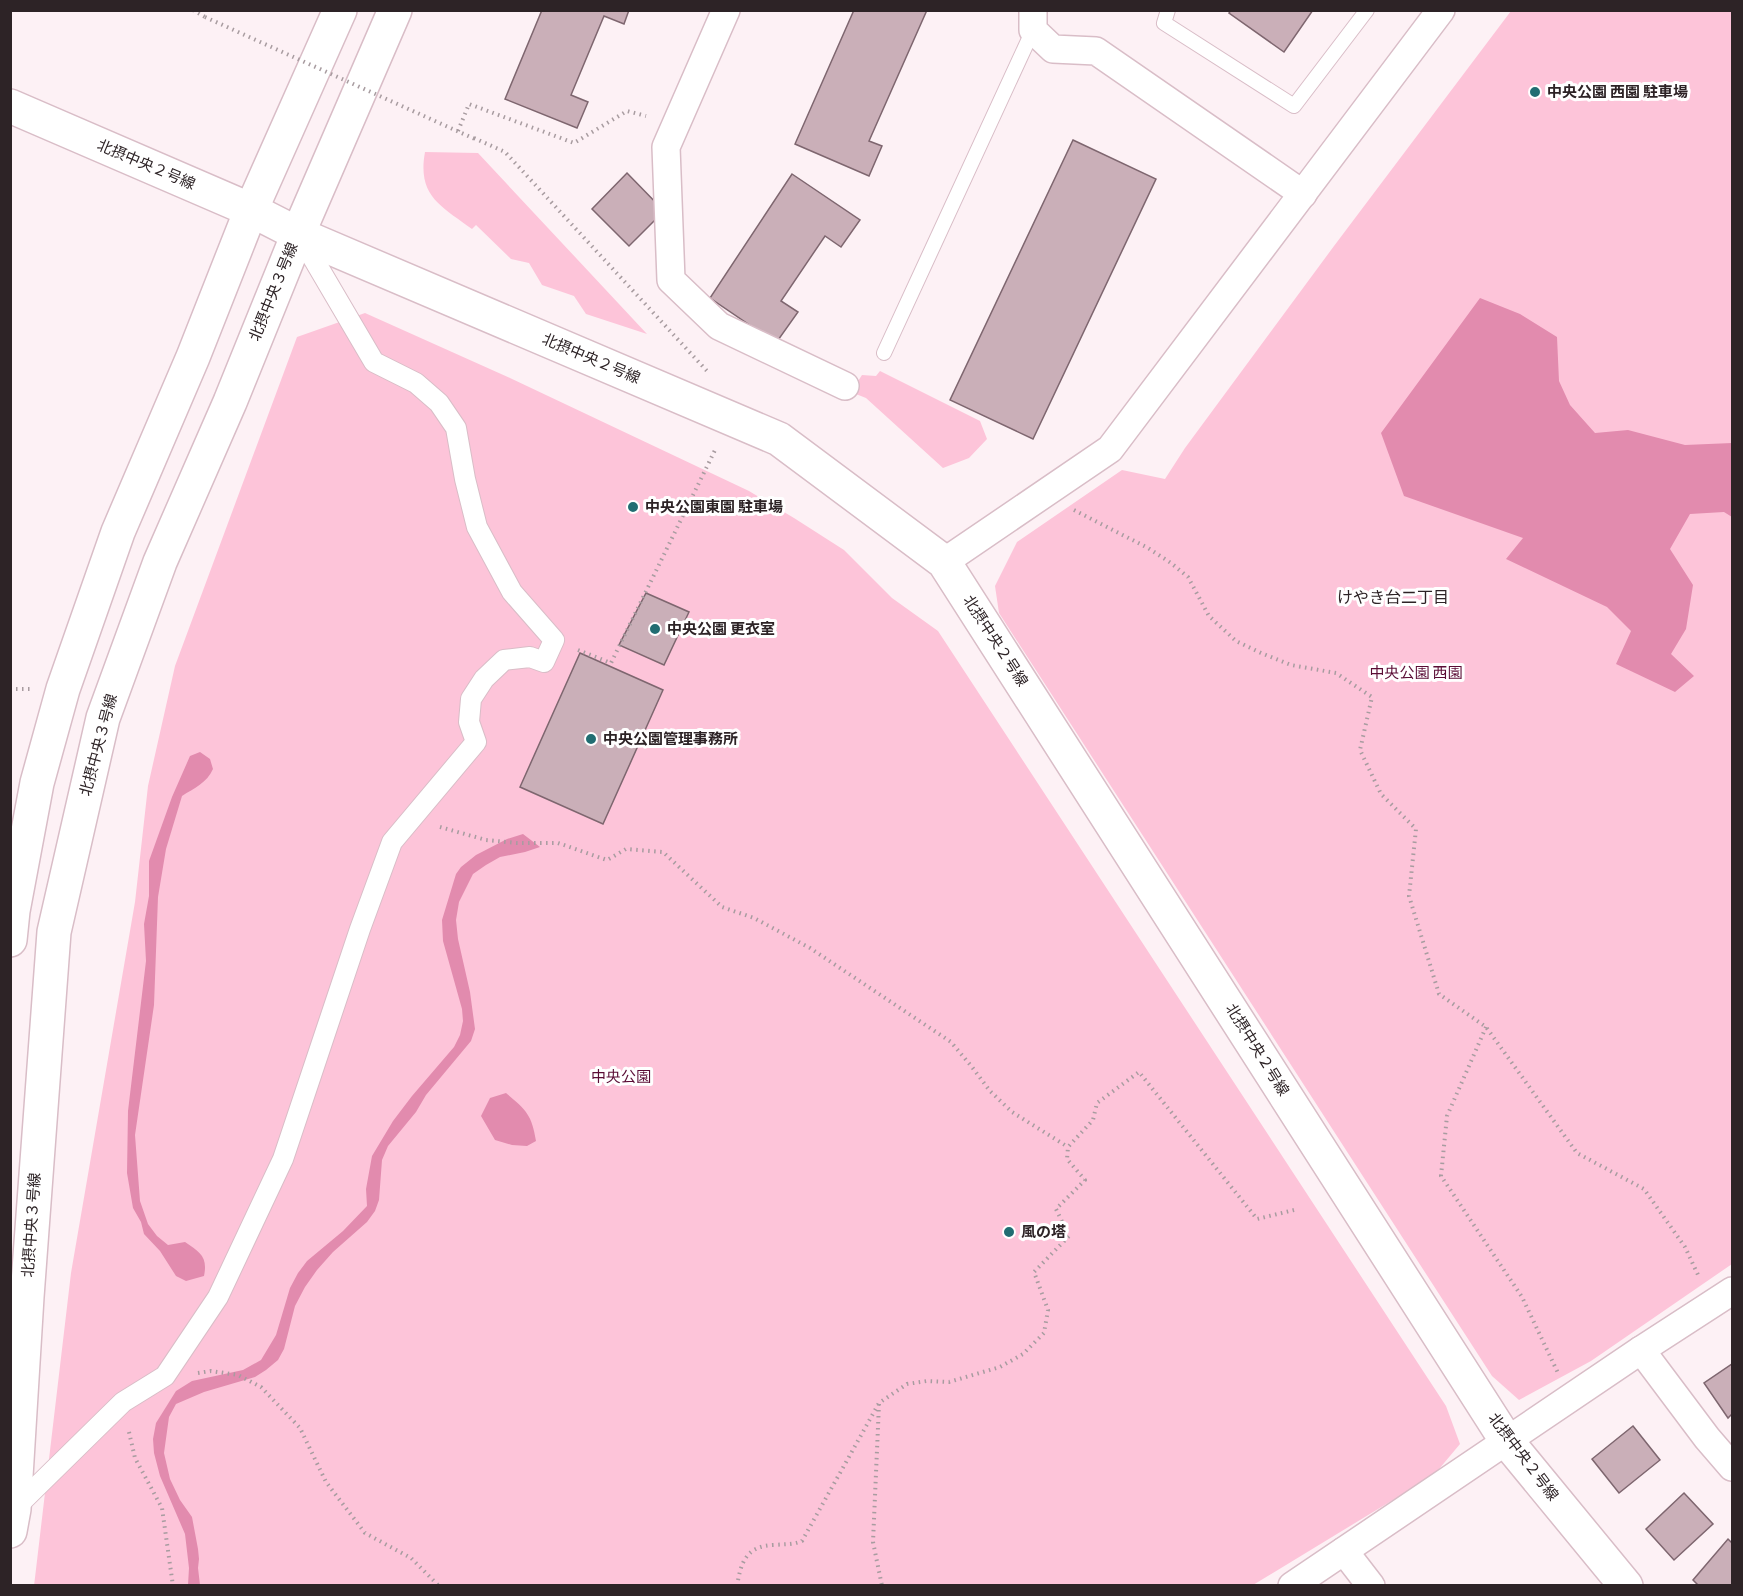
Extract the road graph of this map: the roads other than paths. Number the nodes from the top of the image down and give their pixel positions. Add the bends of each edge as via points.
1 (340, 10) edge
2 (395, 10) edge
3 (726, 10) edge
4 (1168, 10) edge
5 (1367, 10) edge
6 (1441, 10) edge
7 (1033, 20) edge
8 (10, 106) edge
9 (1303, 194) junction
10 (251, 210) junction
11 (298, 234) junction
12 (884, 354) dead end
13 (845, 386) dead end
14 (944, 562) junction
15 (10, 940) edge
16 (1722, 1298) edge
17 (1641, 1350) junction
18 (1506, 1440) junction
19 (1732, 1467) edge
20 (12, 1520) edge
21 (1344, 1551) junction
22 (1292, 1586) edge
23 (1371, 1586) edge
24 (1626, 1586) edge

1 - 10 street
2 - 11 street, 北摂中央３号線
3 - 13 street via 666,147 671,280 719,326
4 - 5 lane via 1164,23 1294,106
6 - 9 street
7 - 9 street via 1053,49 1096,51
7 - 12 lane
8 - 10 street, 北摂中央２号線
9 - 14 street via 1110,448
10 - 11 street, 北摂中央２号線
10 - 15 street via 118,532 63,689 37,783
11 - 14 street, 北摂中央２号線 via 779,439
11 - 20 street, 北摂中央３号線 via 160,562 103,718 54,932
11 - 20 street via 374,362 416,383 439,403 456,428 477,527 512,592 554,640 544,662 530,657 504,660 484,679 471,699 469,722 476,742 392,842 283,1159 218,1297 165,1376 123,1402
14 - 18 street, 北摂中央２号線
16 - 17 street
17 - 18 street
17 - 19 street
18 - 21 street
18 - 24 street, 北摂中央２号線
21 - 22 street
21 - 23 street

